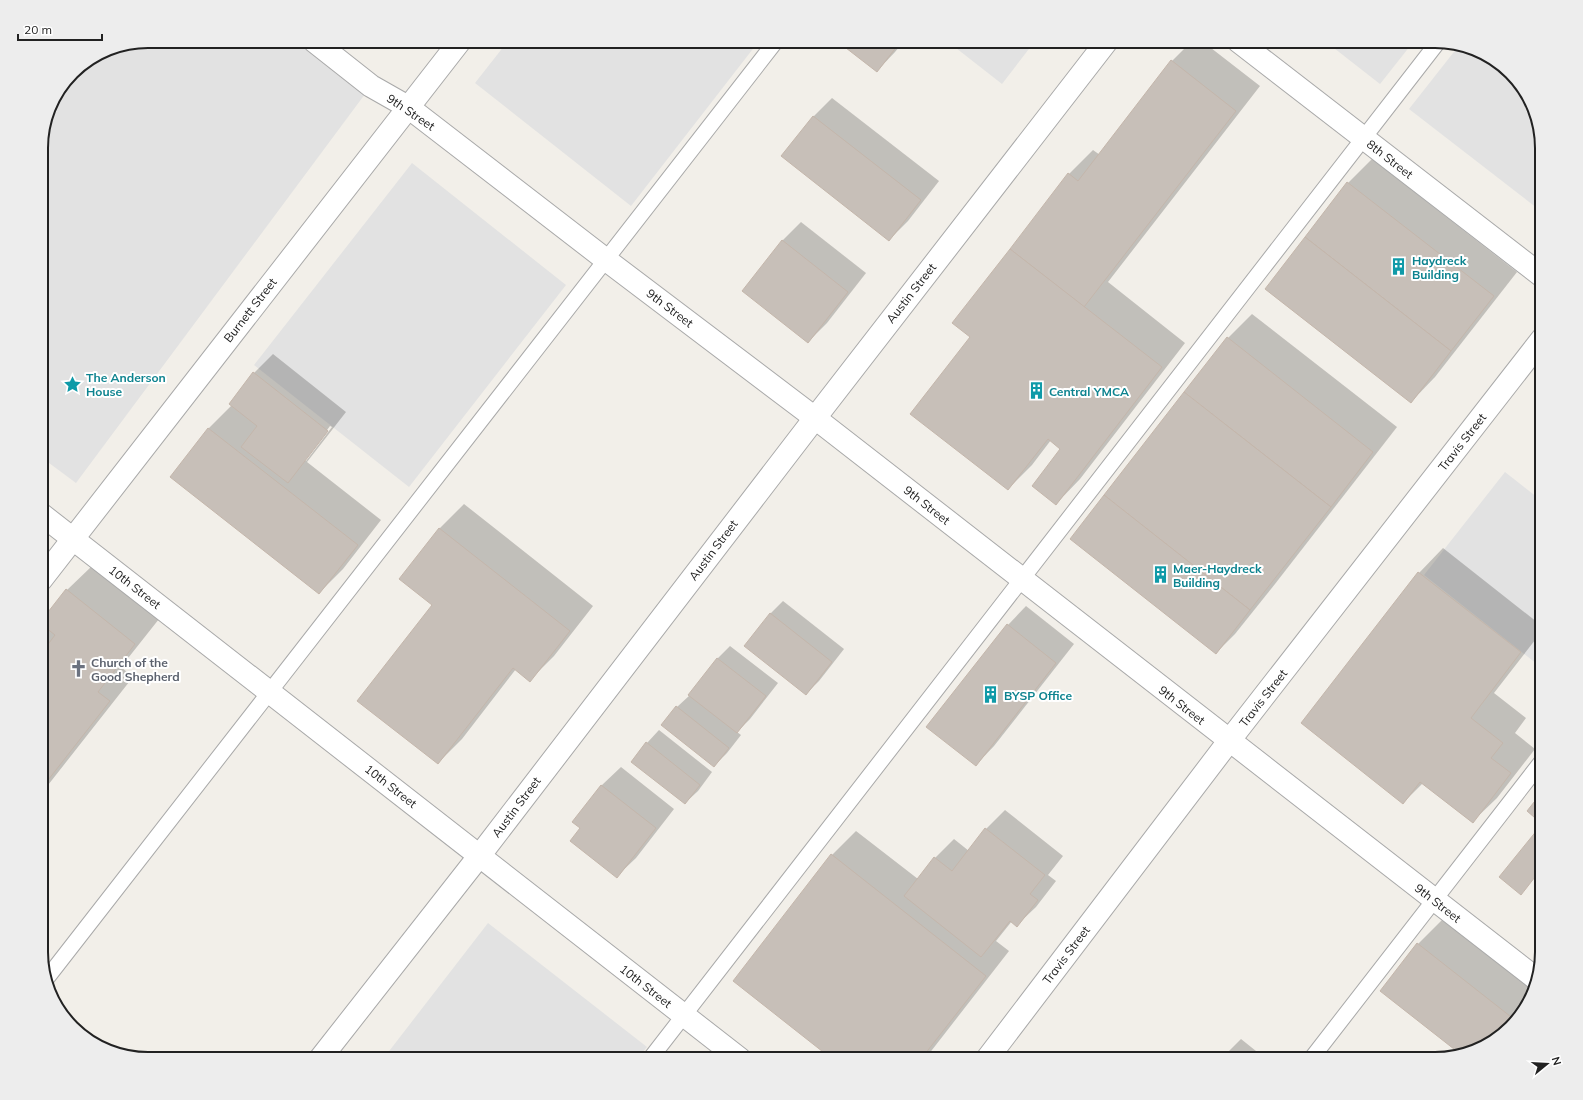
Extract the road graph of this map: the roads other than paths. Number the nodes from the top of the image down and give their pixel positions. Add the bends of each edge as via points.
1 (323, 48) edge
2 (454, 48) edge
3 (771, 48) edge
4 (1102, 48) edge
5 (1247, 48) edge
6 (1433, 48) edge
7 (408, 107) junction
8 (1364, 138) junction
9 (605, 259) junction
10 (1535, 271) edge
11 (1535, 348) edge
12 (815, 418) junction
13 (48, 519) edge
14 (73, 539) junction
15 (48, 571) edge
16 (1022, 579) junction
17 (270, 691) junction
18 (1229, 741) junction
19 (1535, 770) edge
20 (480, 855) junction
21 (1434, 900) junction
22 (50, 974) edge
23 (1532, 976) edge
24 (684, 1015) junction
25 (325, 1052) edge
26 (655, 1052) edge
27 (731, 1052) edge
28 (992, 1052) edge
29 (1316, 1052) edge

1 - 7 street, 9th Street via 370,86
2 - 7 street, Burnett Street
3 - 9 lane
4 - 12 street, Austin Street
5 - 8 street, 8th Street
6 - 8 lane
7 - 9 street, 9th Street
7 - 14 street, Burnett Street
8 - 10 street, 8th Street
8 - 16 lane
9 - 12 street, 9th Street
9 - 17 lane
11 - 18 street, Travis Street
12 - 16 street, 9th Street
12 - 20 street, Austin Street
13 - 14 street, 10th Street
14 - 15 street, Burnett Street
14 - 17 street, 10th Street
16 - 18 street, 9th Street
16 - 24 lane
17 - 20 street, 10th Street
17 - 22 lane
18 - 21 street, 9th Street
18 - 28 street, Travis Street
19 - 21 lane
20 - 24 street, 10th Street
20 - 25 street, Austin Street
21 - 23 street, 9th Street
21 - 29 lane
24 - 26 lane
24 - 27 street, 10th Street

